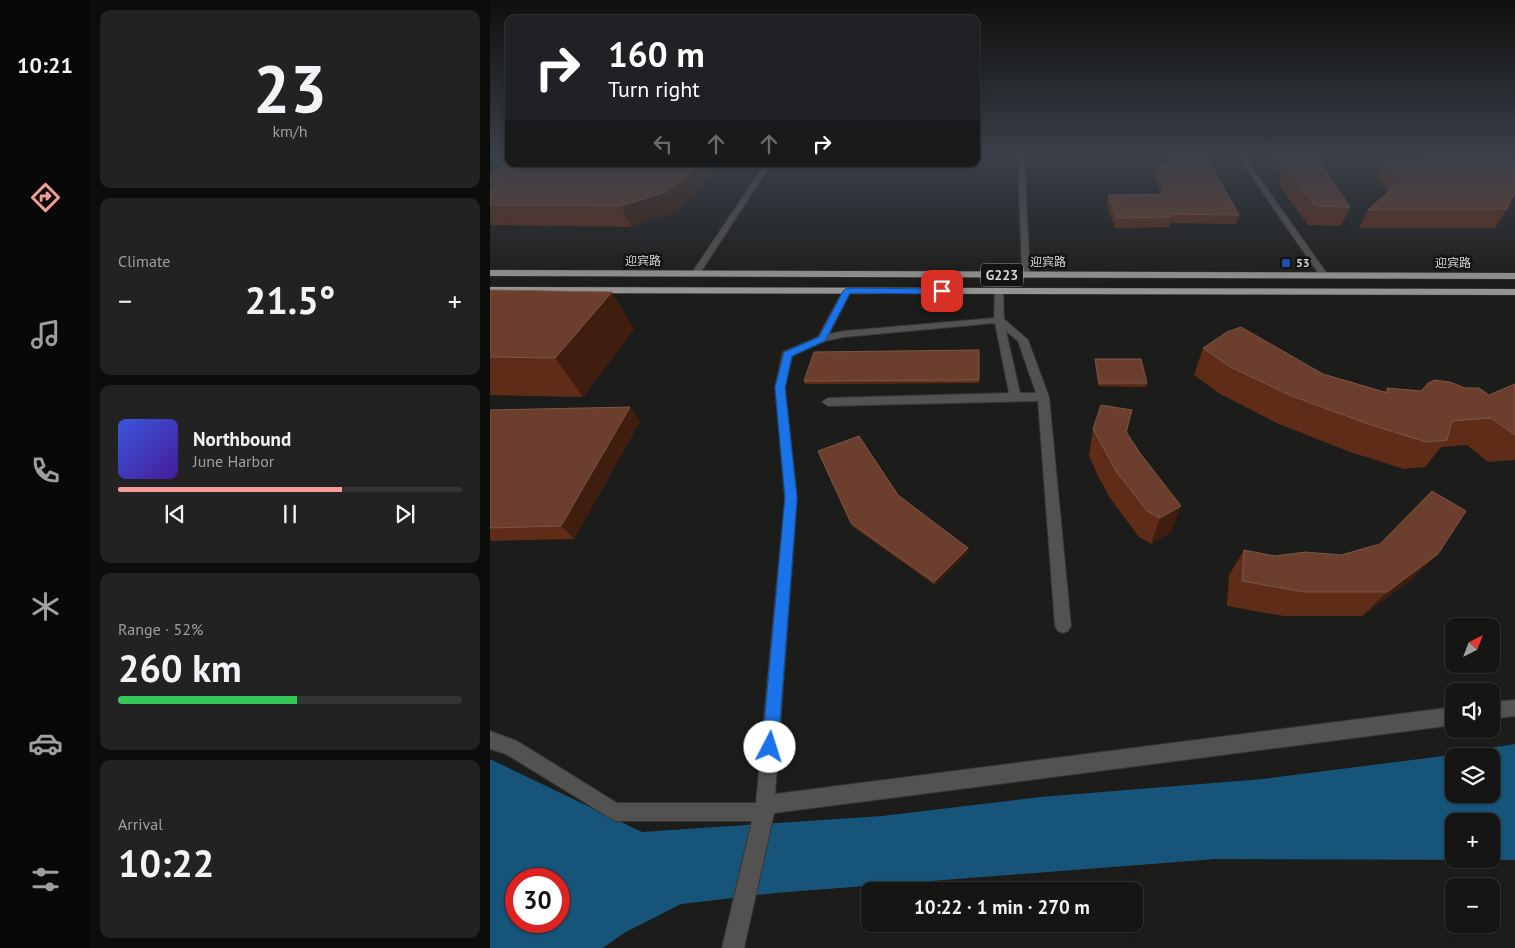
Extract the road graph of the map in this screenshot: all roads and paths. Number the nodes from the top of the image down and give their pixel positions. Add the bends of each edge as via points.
1 (745, 199) edge
2 (1023, 199) edge
3 (1271, 199) edge
4 (490, 273) edge
5 (695, 274) junction
6 (1026, 275) junction
7 (1324, 275) junction
8 (1515, 276) edge
9 (490, 290) edge
10 (847, 291) junction
11 (999, 291) junction
12 (1515, 292) edge
13 (999, 320) junction
14 (822, 339) junction
15 (1015, 396) junction
16 (1043, 397) junction
17 (828, 402) dead end
18 (1062, 626) dead end
19 (1515, 708) edge
20 (1500, 710) edge
21 (1445, 717) edge
22 (490, 740) edge
23 (765, 808) junction
24 (733, 948) edge

1 - 5 street
2 - 6 street
3 - 7 street
4 - 5 highway, 迎宾路 / G223
5 - 6 highway, 迎宾路 / G223
6 - 7 highway, 迎宾路 / G223
7 - 8 highway, 迎宾路 / G223
9 - 10 highway, 迎宾路 / G223
10 - 11 highway, 迎宾路 / G223
10 - 14 street
11 - 12 highway, 迎宾路 / G223
11 - 13 street
13 - 14 street via 844,334
13 - 15 street
13 - 16 street via 1024,340
14 - 23 street via 787,354 780,388 791,498
15 - 16 street
15 - 17 street
16 - 18 street
19 - 20 street
21 - 23 street
22 - 23 street via 511,747 615,812
23 - 24 street

